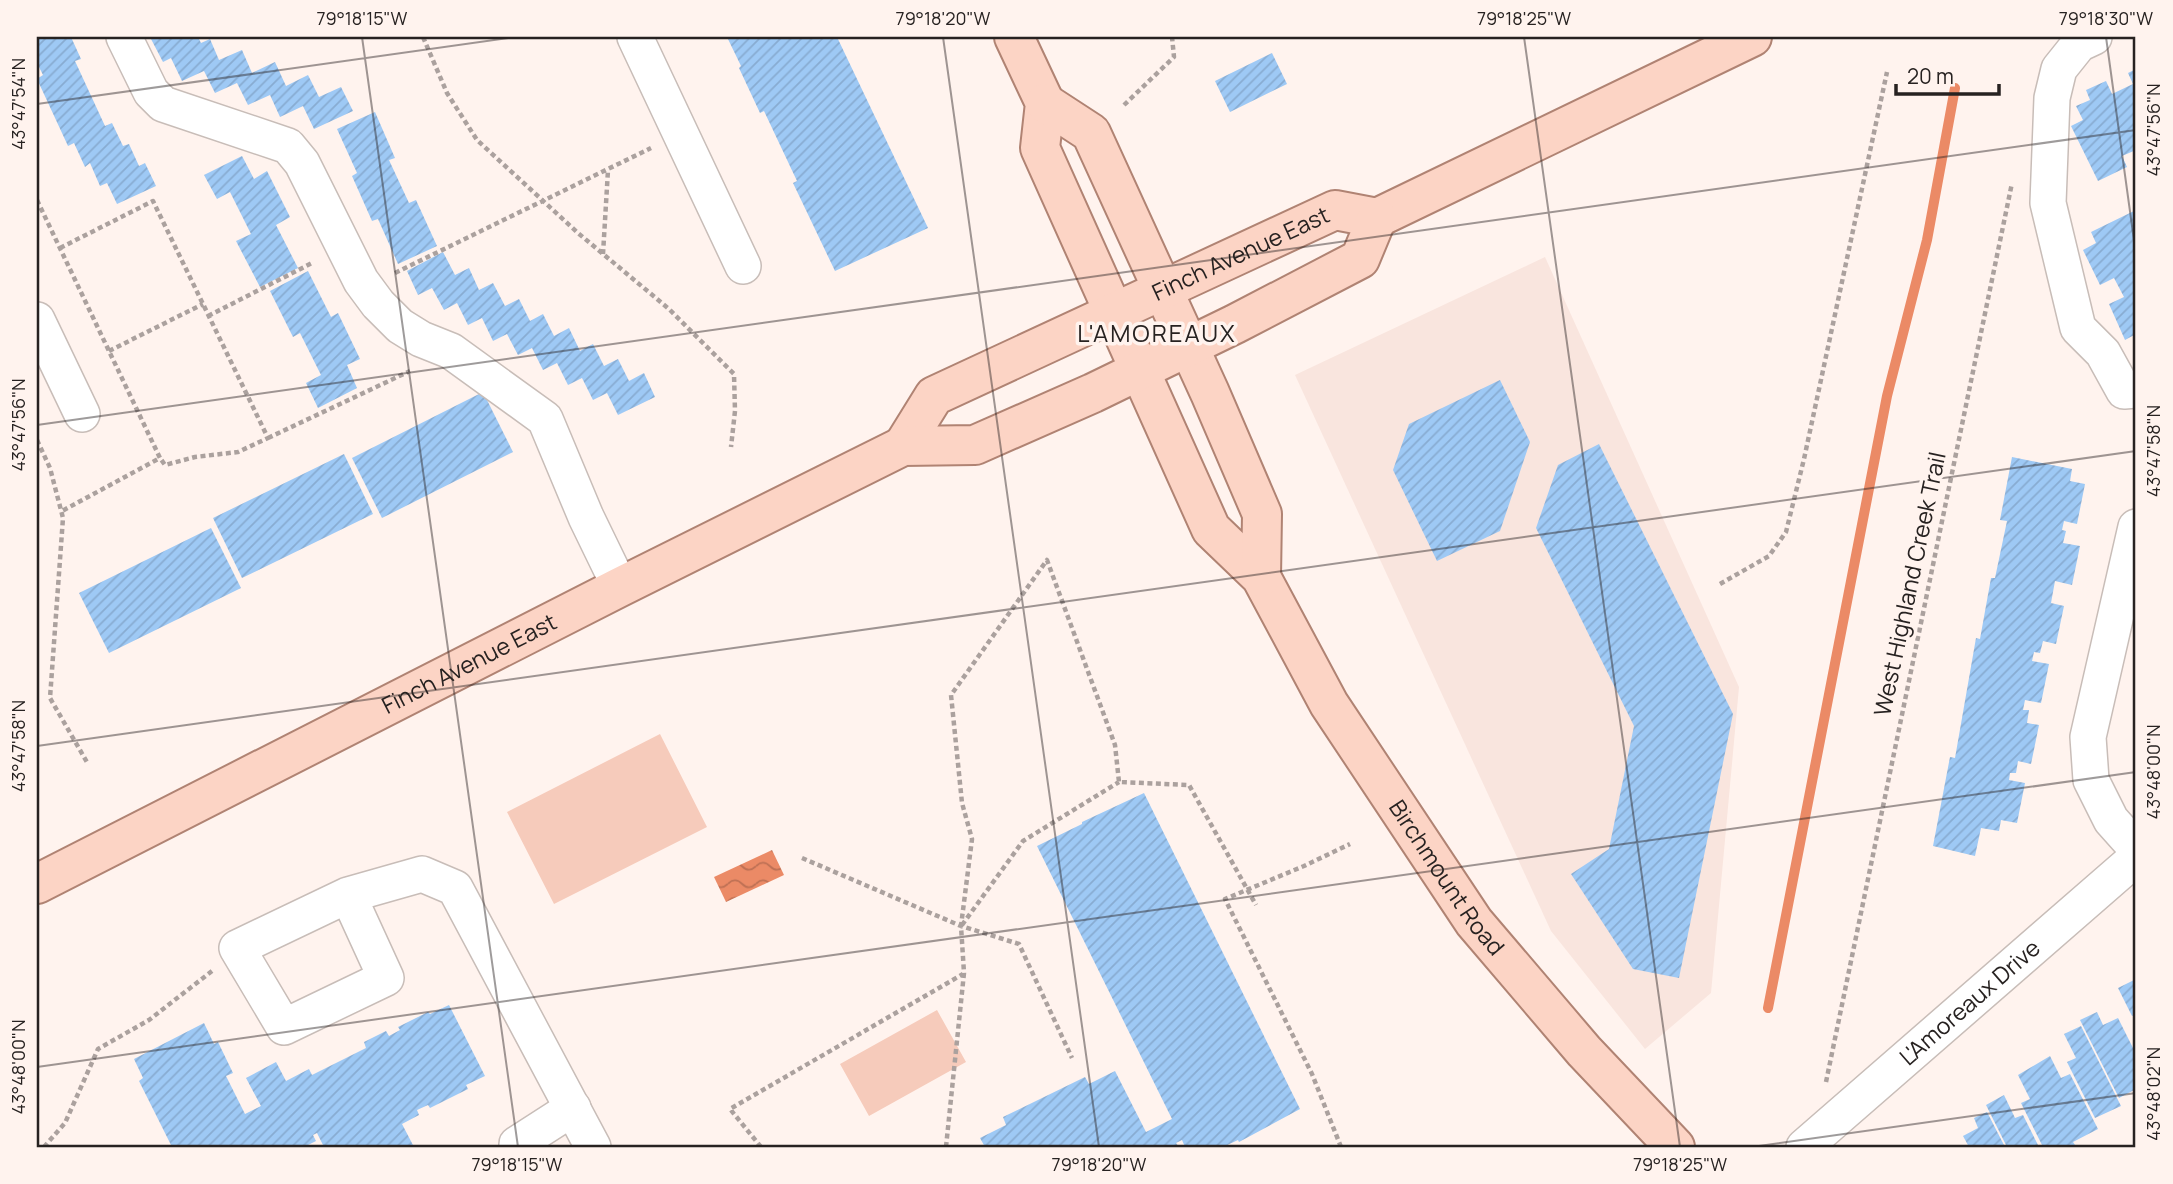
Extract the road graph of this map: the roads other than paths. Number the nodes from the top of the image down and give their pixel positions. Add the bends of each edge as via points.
1 (124, 37) edge
2 (635, 37) edge
3 (1014, 37) edge
4 (1752, 37) edge
5 (2094, 37) edge
6 (1045, 103) junction
7 (1377, 218) junction
8 (743, 267) dead end
9 (1161, 289) junction
10 (1114, 311) junction
11 (37, 320) edge
12 (1187, 346) junction
13 (1139, 370) junction
14 (2136, 390) edge
15 (82, 414) dead end
16 (903, 446) junction
17 (2136, 527) edge
18 (1261, 577) junction
19 (620, 587) junction
20 (2136, 848) edge
21 (2136, 858) edge
22 (37, 884) edge
23 (348, 895) junction
24 (573, 1108) junction
25 (1809, 1143) edge
26 (517, 1147) edge
27 (593, 1147) edge
28 (1675, 1147) edge

1 - 19 street via 150,92 163,104 288,146 302,163 378,304 400,326 451,351 545,419
2 - 8 street
3 - 6 main road
4 - 7 main road
5 - 14 street via 2079,44 2059,69 2052,98 2048,203 2078,328 2103,353 2123,391
6 - 9 main road, Birchmount Road via 1091,133
6 - 10 main road, Birchmount Road via 1040,148
7 - 9 main road, Finch Avenue East via 1335,210
7 - 12 main road, Finch Avenue East via 1360,259
9 - 10 main road, Finch Avenue East
9 - 12 main road, Birchmount Road
10 - 13 main road, Birchmount Road
10 - 16 main road, Finch Avenue East via 934,396
11 - 15 street
12 - 13 main road, Finch Avenue East
12 - 18 main road, Birchmount Road via 1262,514
13 - 16 main road, Finch Avenue East via 975,445
13 - 18 main road, Birchmount Road via 1212,529
16 - 19 main road, Finch Avenue East
17 - 20 street via 2088,737 2091,780 2111,820
18 - 28 main road, Birchmount Road via 1329,704 1474,922 1584,1051
19 - 22 main road, Finch Avenue East
21 - 25 street, L'Amoreaux Drive
23 - 23 street via 237,948 284,1027 386,978
23 - 24 street via 422,874 455,888
24 - 26 street
24 - 27 street

